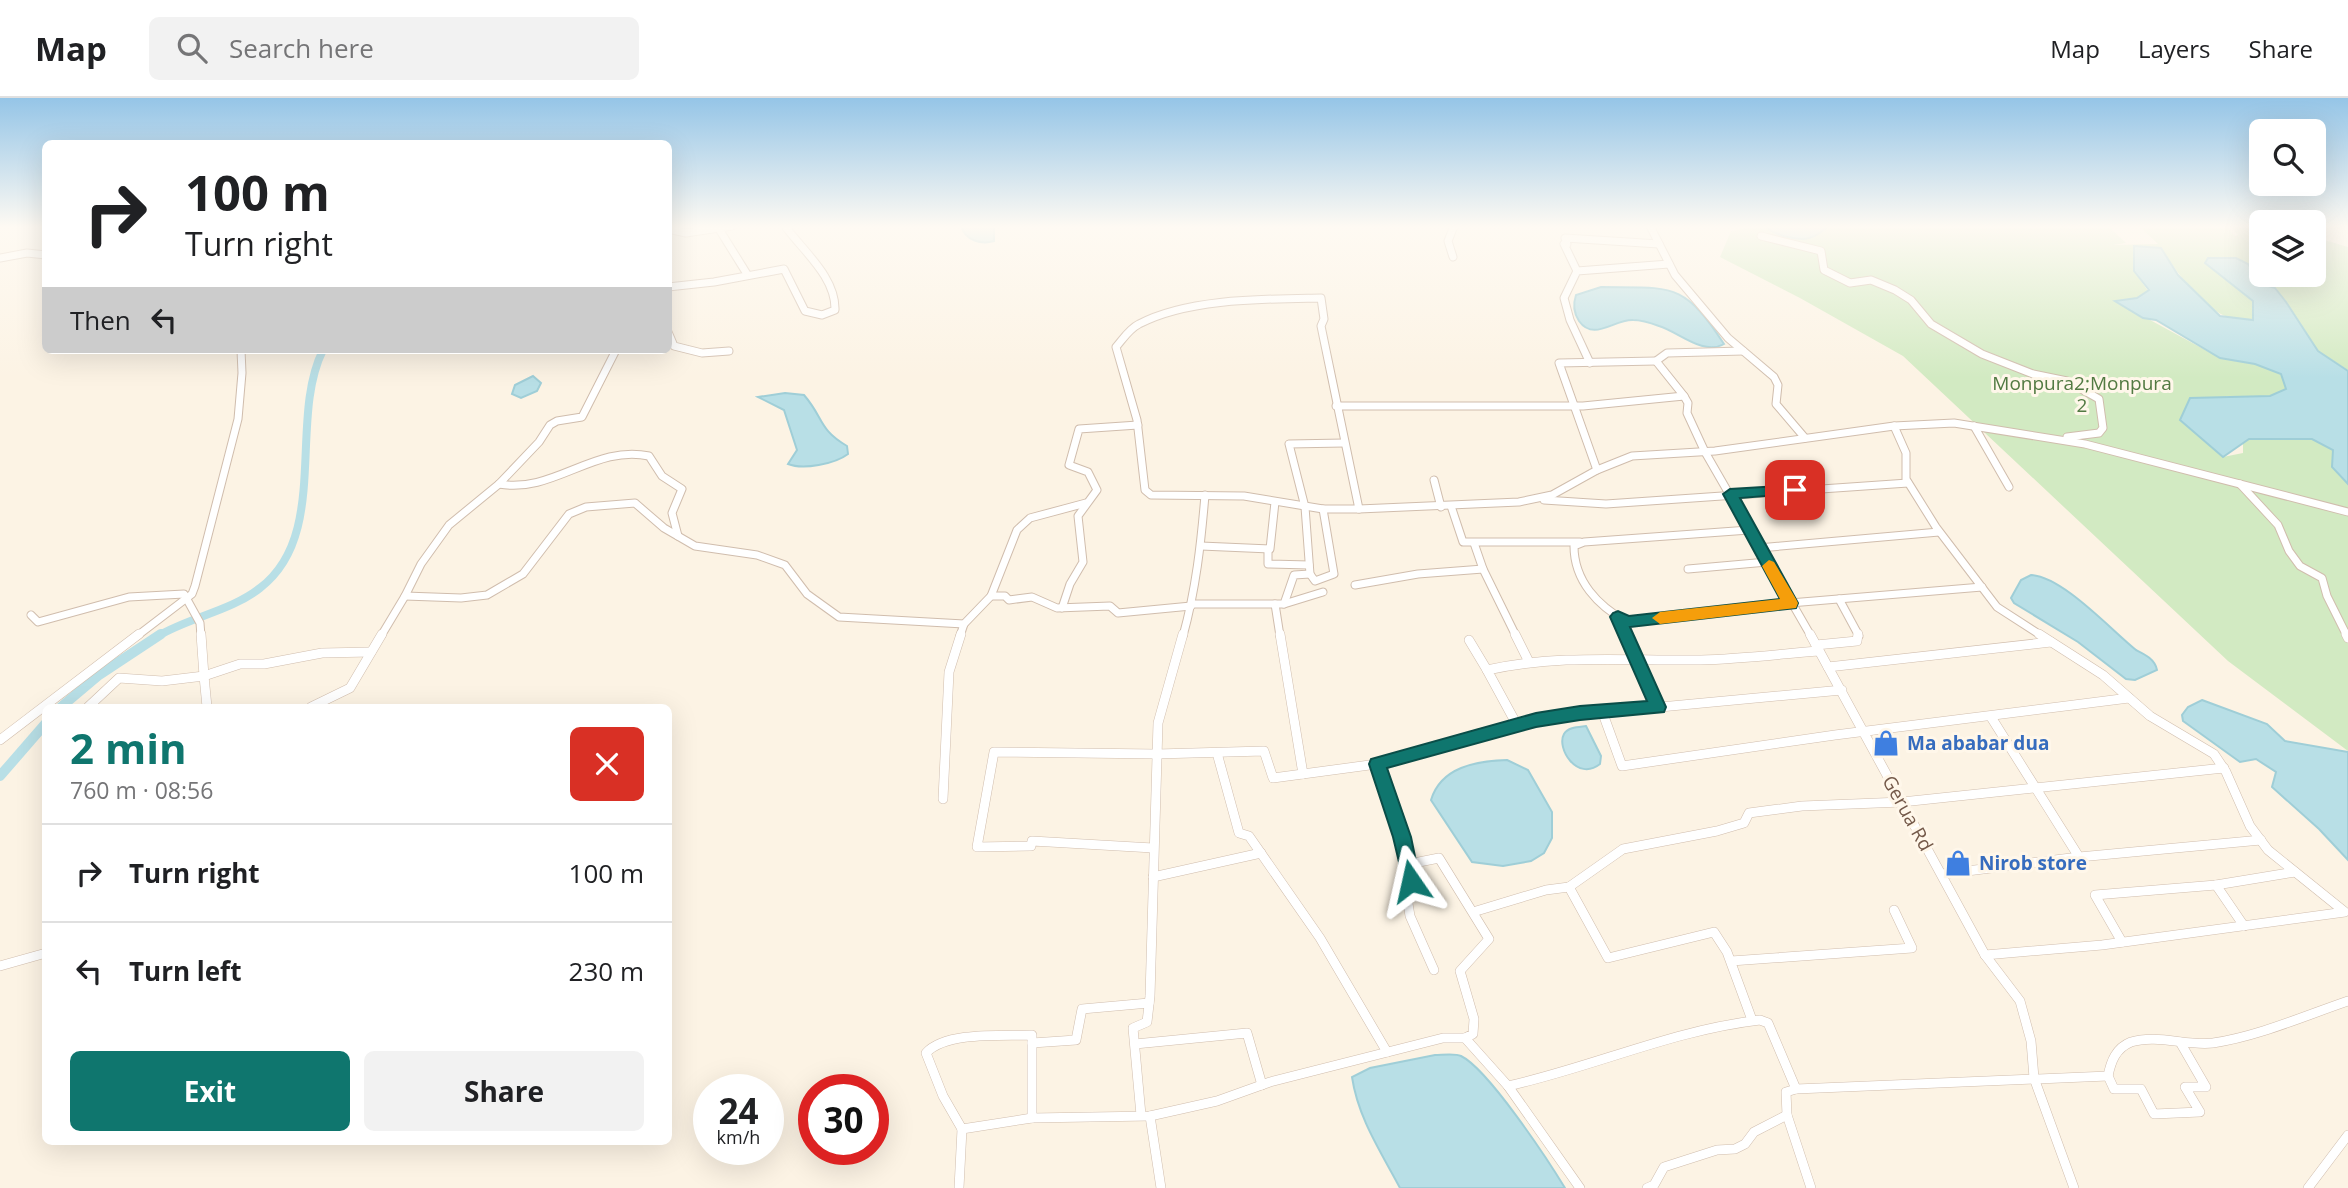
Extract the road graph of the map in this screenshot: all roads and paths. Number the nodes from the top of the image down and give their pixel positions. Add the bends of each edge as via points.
1 (735, 277) edge
2 (788, 277) edge
3 (824, 277) edge
4 (1574, 277) edge
5 (1677, 277) edge
6 (1833, 277) edge
7 (672, 287) edge
8 (672, 341) edge
9 (729, 351) dead end
10 (1743, 351) junction
11 (241, 354) edge
12 (614, 354) edge
13 (1656, 361) junction
14 (1590, 363) junction
15 (1684, 396) junction
16 (1336, 406) junction
17 (1574, 406) junction
18 (1138, 425) junction
19 (1894, 426) junction
20 (1974, 426) junction
21 (1805, 438) junction
22 (2053, 438) junction
23 (1345, 443) junction
24 (1705, 452) junction
25 (1597, 470) junction
26 (1434, 480) dead end
27 (2239, 482) junction
28 (1908, 483) junction
29 (499, 484) junction
30 (2009, 487) dead end
31 (1730, 494) junction
32 (1205, 495) junction
33 (1537, 499) junction
34 (1275, 502) junction
35 (1088, 503) junction
36 (1451, 506) junction
37 (1306, 507) junction
38 (1441, 507) junction
39 (1322, 509) junction
40 (1359, 509) junction
41 (2348, 512) edge
42 (1749, 530) junction
43 (1939, 532) junction
44 (678, 536) junction
45 (1584, 542) junction
46 (1474, 543) junction
47 (1201, 546) junction
48 (1759, 548) junction
49 (1268, 549) junction
50 (1767, 562) junction
51 (1309, 569) junction
52 (1483, 569) junction
53 (1688, 569) dead end
54 (1355, 585) dead end
55 (1982, 587) junction
56 (1323, 592) dead end
57 (405, 596) junction
58 (991, 596) junction
59 (188, 597) junction
60 (1839, 599) junction
61 (1790, 603) junction
62 (1279, 604) junction
63 (1191, 605) junction
64 (1062, 608) junction
65 (30, 615) dead end
66 (1618, 617) junction
67 (964, 624) junction
68 (2348, 638) edge
69 (1469, 640) dead end
70 (2052, 642) junction
71 (1817, 648) junction
72 (371, 652) junction
73 (1637, 658) junction
74 (1529, 662) junction
75 (1828, 667) junction
76 (1487, 670) junction
77 (204, 676) junction
78 (1842, 691) junction
79 (2129, 698) junction
80 (50, 704) edge
81 (91, 704) edge
82 (208, 704) edge
83 (317, 704) edge
84 (1658, 707) junction
85 (41, 711) edge
86 (1602, 712) junction
87 (1991, 717) junction
88 (1517, 725) junction
89 (1863, 731) junction
90 (0, 740) edge
91 (1217, 752) junction
92 (1157, 754) junction
93 (1377, 764) junction
94 (2224, 768) junction
95 (1303, 774) junction
96 (2036, 788) junction
97 (943, 799) dead end
98 (1902, 802) junction
99 (2261, 840) junction
100 (1153, 848) junction
101 (1261, 853) junction
102 (2079, 857) junction
103 (1409, 864) junction
104 (2295, 872) junction
105 (1942, 874) junction
106 (1153, 877) junction
107 (2216, 885) junction
108 (1569, 887) junction
109 (1894, 910) dead end
110 (1473, 912) junction
111 (2244, 926) junction
112 (2122, 942) junction
113 (42, 954) edge
114 (1985, 955) junction
115 (1731, 961) junction
116 (0, 967) edge
117 (1434, 970) dead end
118 (2348, 1001) edge
119 (1149, 1003) junction
120 (1752, 1020) junction
121 (1465, 1038) junction
122 (2180, 1042) junction
123 (1032, 1043) junction
124 (1135, 1044) junction
125 (1387, 1052) junction
126 (2108, 1076) junction
127 (2034, 1078) junction
128 (1262, 1085) junction
129 (1508, 1086) junction
130 (1796, 1089) junction
131 (1145, 1115) junction
132 (1787, 1115) junction
133 (1032, 1118) junction
134 (962, 1129) junction
135 (2348, 1135) edge
136 (959, 1188) edge
137 (1161, 1188) edge
138 (1580, 1188) edge
139 (1647, 1188) edge
140 (1811, 1188) edge
141 (2074, 1188) edge
142 (2308, 1188) edge

1 - 7 street
2 - 3 street via 805,311 822,314 835,310 835,295
4 - 14 street via 1564,298
5 - 10 street
6 - 22 street via 1850,283 1871,280 1895,290 1911,300 1931,324 1982,354 2033,374 2074,383 2099,399 2104,415 2099,433
8 - 9 street via 688,351
10 - 13 street via 1667,353
10 - 21 street via 1774,377 1776,404
11 - 59 street via 234,433 200,571
12 - 29 street via 582,417 550,425
13 - 14 street
13 - 15 street
14 - 17 street via 1559,363
15 - 17 street
15 - 24 street, Gerua Rd
16 - 17 street
16 - 18 street via 1321,326 1321,298 1285,298 1185,311 1138,324 1116,347
16 - 23 street
17 - 25 street
18 - 32 street via 1147,494
18 - 35 street via 1079,429 1069,465 1094,477 1097,490
19 - 20 street
19 - 21 street
19 - 28 street via 1906,453
20 - 22 street
20 - 30 street
21 - 24 street
22 - 27 street
23 - 37 street via 1289,444
23 - 40 street
24 - 25 street via 1632,456
24 - 31 street, Gerua Rd
25 - 33 street
26 - 38 street
27 - 41 street
27 - 68 street via 2278,525 2300,566 2322,578
28 - 31 street
28 - 43 street
29 - 44 street via 532,485 611,456 638,452 649,456 668,484 682,489 672,513
29 - 57 street via 439,535
31 - 33 street via 1606,505
31 - 42 street, Gerua Rd
32 - 34 street
32 - 47 street
33 - 36 street
34 - 37 street
34 - 49 street
35 - 58 street via 1030,518 1017,530
35 - 64 street via 1078,516 1083,562
36 - 38 street
36 - 46 street via 1463,542
37 - 39 street
37 - 51 street
38 - 40 street
39 - 40 street
39 - 51 street via 1334,574 1315,581
42 - 45 street
42 - 48 street, Gerua Rd
43 - 48 street
43 - 55 street
44 - 57 street via 635,503 586,507 569,514 523,574 487,595
44 - 67 street via 695,546 785,565 807,594 839,617
45 - 46 street
45 - 66 street via 1574,546 1573,553 1582,580
46 - 52 street
47 - 49 street
47 - 63 street
48 - 50 street, Gerua Rd
49 - 51 street via 1268,564
50 - 53 street
50 - 61 street, Gerua Rd
51 - 62 street via 1294,575
52 - 54 street
52 - 74 street
55 - 60 street
55 - 70 street via 1997,607
56 - 62 street
57 - 72 street
58 - 64 street via 1009,600 1032,597
58 - 67 street
59 - 65 street via 170,593 137,596 38,622
59 - 77 street via 200,623
59 - 80 street
60 - 61 street
60 - 71 street via 1859,635 1857,641
61 - 66 street via 1627,622
61 - 71 street, Gerua Rd
62 - 63 street
62 - 95 street
63 - 64 street via 1118,613 1110,606
63 - 92 street via 1158,723
66 - 73 street
67 - 97 street via 949,672
69 - 76 street
70 - 75 street
70 - 79 street
71 - 73 street via 1702,660
71 - 75 street, Gerua Rd
72 - 77 street via 240,664
72 - 83 street via 349,688
73 - 74 street
73 - 84 street
74 - 76 street
75 - 78 street, Gerua Rd
76 - 88 street
77 - 81 street via 144,682 119,678
77 - 82 street
78 - 84 street
78 - 89 street, Gerua Rd
79 - 87 street
79 - 94 street via 2214,754
84 - 86 street
85 - 90 street
86 - 88 street
86 - 89 street via 1622,766
87 - 89 street
87 - 96 street
88 - 93 street
89 - 98 street, Gerua Rd
91 - 92 street
91 - 95 street via 1264,751 1273,778
91 - 101 street via 1239,833 1249,836
92 - 100 street
92 - 100 street via 995,752 977,847 1031,846 1032,841
93 - 95 street
93 - 103 street
94 - 96 street
94 - 99 street
96 - 98 street
96 - 102 street
98 - 105 street, Gerua Rd
98 - 108 street via 1749,813 1744,823 1717,831 1623,849
99 - 102 street
99 - 104 street
100 - 106 street
101 - 106 street
101 - 125 street via 1321,938
102 - 105 street
103 - 110 street via 1439,858
103 - 117 street via 1411,881 1406,891 1410,916
104 - 107 street
104 - 111 street via 2345,912
105 - 114 street, Gerua Rd
106 - 119 street
107 - 111 street
107 - 112 street via 2095,895
108 - 110 street
108 - 115 street via 1608,958 1714,932
109 - 115 street via 1912,947
110 - 121 street via 1489,939 1460,971 1476,1025 1473,1034
111 - 112 street
112 - 114 street
113 - 116 street
114 - 127 street, Gerua Rd via 2020,1002 2031,1041
115 - 120 street
118 - 122 street via 2237,1037
119 - 123 street via 1082,1009 1076,1040
119 - 124 street via 1147,1022 1133,1028
120 - 129 street via 1668,1036 1544,1080
120 - 130 street via 1768,1023
121 - 125 street via 1443,1038
121 - 129 street
122 - 126 street via 2126,1044 2111,1058
122 - 126 street via 2206,1087 2185,1087 2200,1112 2154,1114 2141,1089 2114,1089
123 - 133 street
123 - 134 street via 1032,1035 963,1038 928,1048 943,1096
124 - 128 street via 1247,1033
124 - 131 street
125 - 128 street
126 - 127 street
127 - 130 street
127 - 141 street, Gerua Rd
128 - 131 street via 1217,1101
129 - 138 street
130 - 132 street via 1786,1093
131 - 133 street
131 - 137 street
132 - 139 street via 1754,1132 1735,1149 1664,1167 1654,1185
132 - 140 street
133 - 134 street
134 - 136 street
135 - 142 street

